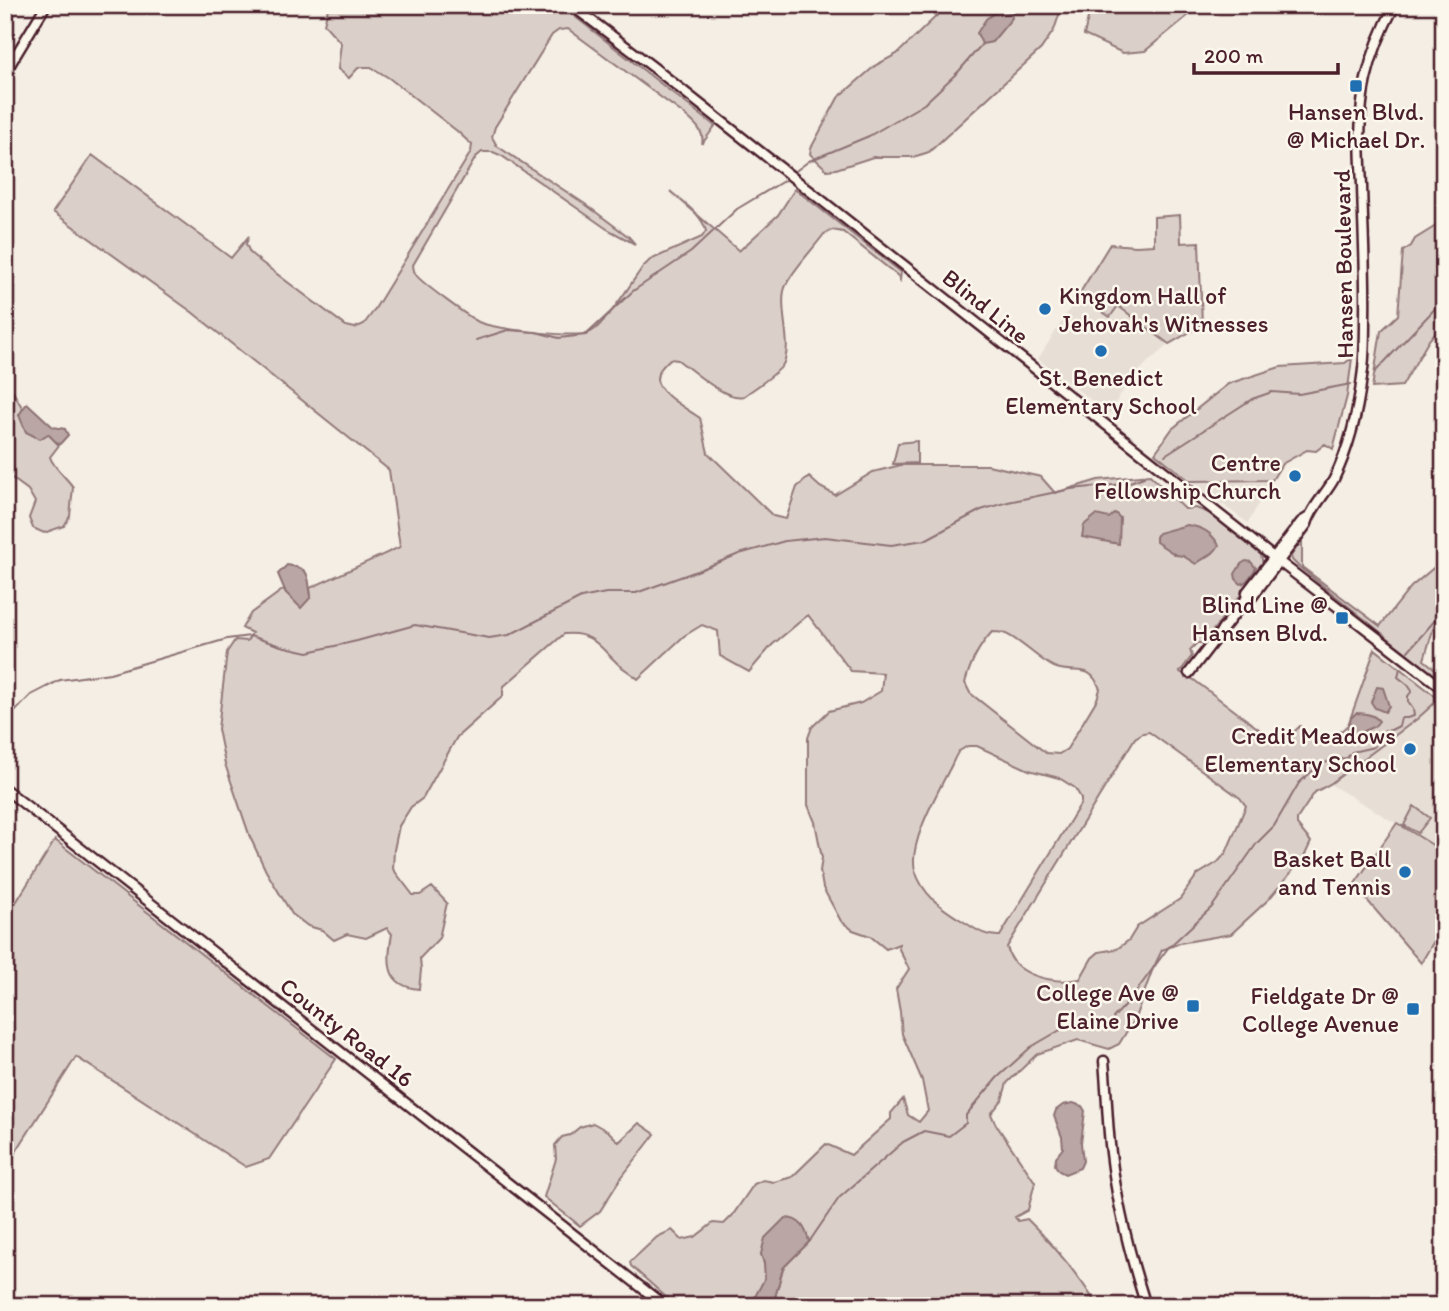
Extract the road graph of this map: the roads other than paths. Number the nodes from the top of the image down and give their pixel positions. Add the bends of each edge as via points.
1 (47, 5) edge
2 (571, 5) edge
3 (1395, 5) edge
4 (5, 73) edge
5 (1276, 560) junction
6 (1189, 673) dead end
7 (1444, 689) edge
8 (5, 789) edge
9 (1104, 1061) dead end
10 (666, 1306) edge
11 (1146, 1306) edge

1 - 4 street
2 - 5 street, Blind Line
3 - 5 street, Hansen Boulevard via 1372,56 1361,116 1365,305 1363,375 1356,414 1327,491
5 - 6 street, Hansen Boulevard
5 - 7 street, Blind Line
8 - 10 street, County Road 16
9 - 11 street via 1114,1181 1129,1255

